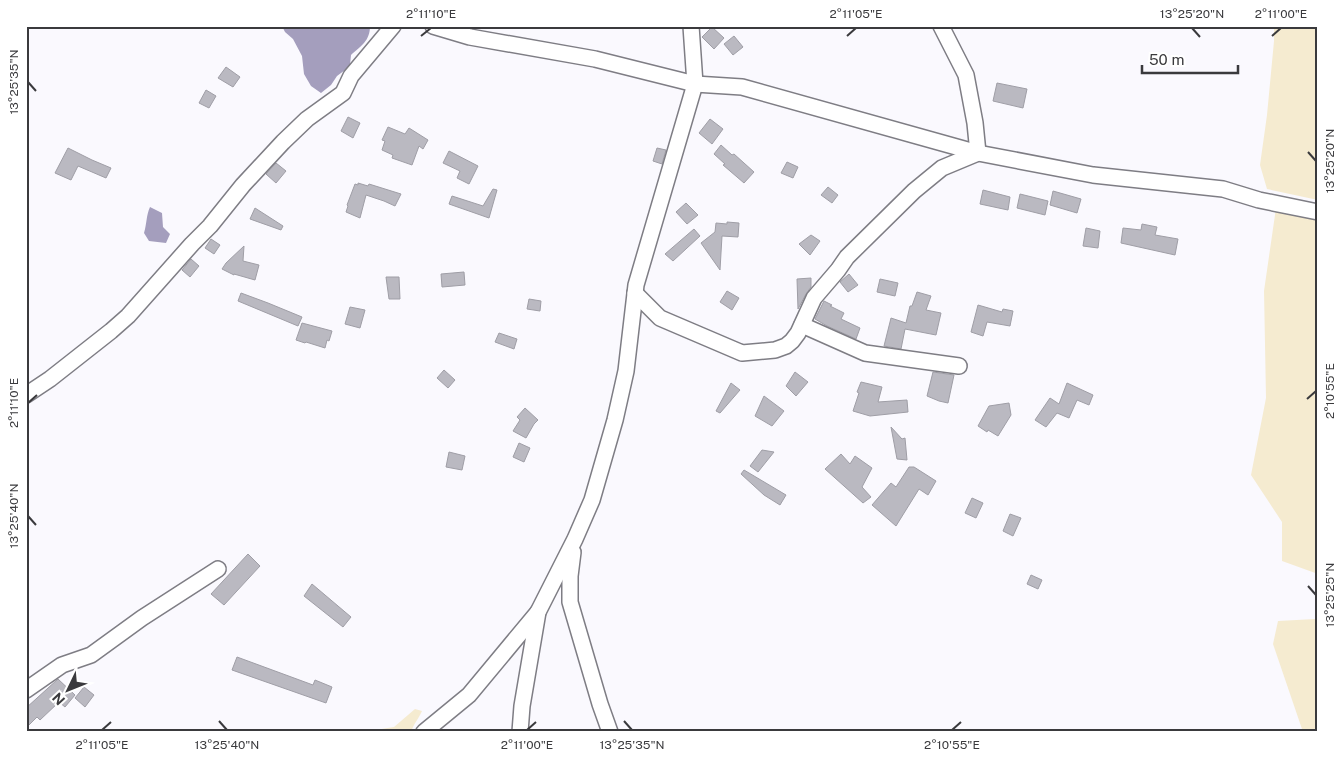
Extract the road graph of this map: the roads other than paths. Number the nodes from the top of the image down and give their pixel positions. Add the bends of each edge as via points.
1 (393, 26) edge
2 (433, 26) edge
3 (691, 26) edge
4 (941, 26) edge
5 (695, 84) junction
6 (978, 153) junction
7 (1318, 212) edge
8 (635, 293) junction
9 (802, 325) junction
10 (959, 366) dead end
11 (26, 395) edge
12 (575, 539) junction
13 (218, 569) dead end
14 (538, 612) junction
15 (26, 690) edge
16 (424, 732) edge
17 (520, 732) edge
18 (610, 732) edge

1 - 11 street via 351,76 343,93 307,119 283,142 128,316
2 - 5 street via 470,37 595,59
3 - 5 street
4 - 6 street via 966,75
5 - 6 street via 742,87
5 - 8 street
6 - 7 street via 1093,175 1223,189
6 - 9 street via 942,168 847,257 814,298
8 - 9 street via 660,318 742,353 786,346
8 - 12 street via 626,371 615,420 592,500
9 - 10 street via 864,353
12 - 14 street
12 - 18 street via 570,602
13 - 15 street via 91,655 62,665
14 - 16 street via 469,695
14 - 17 street

